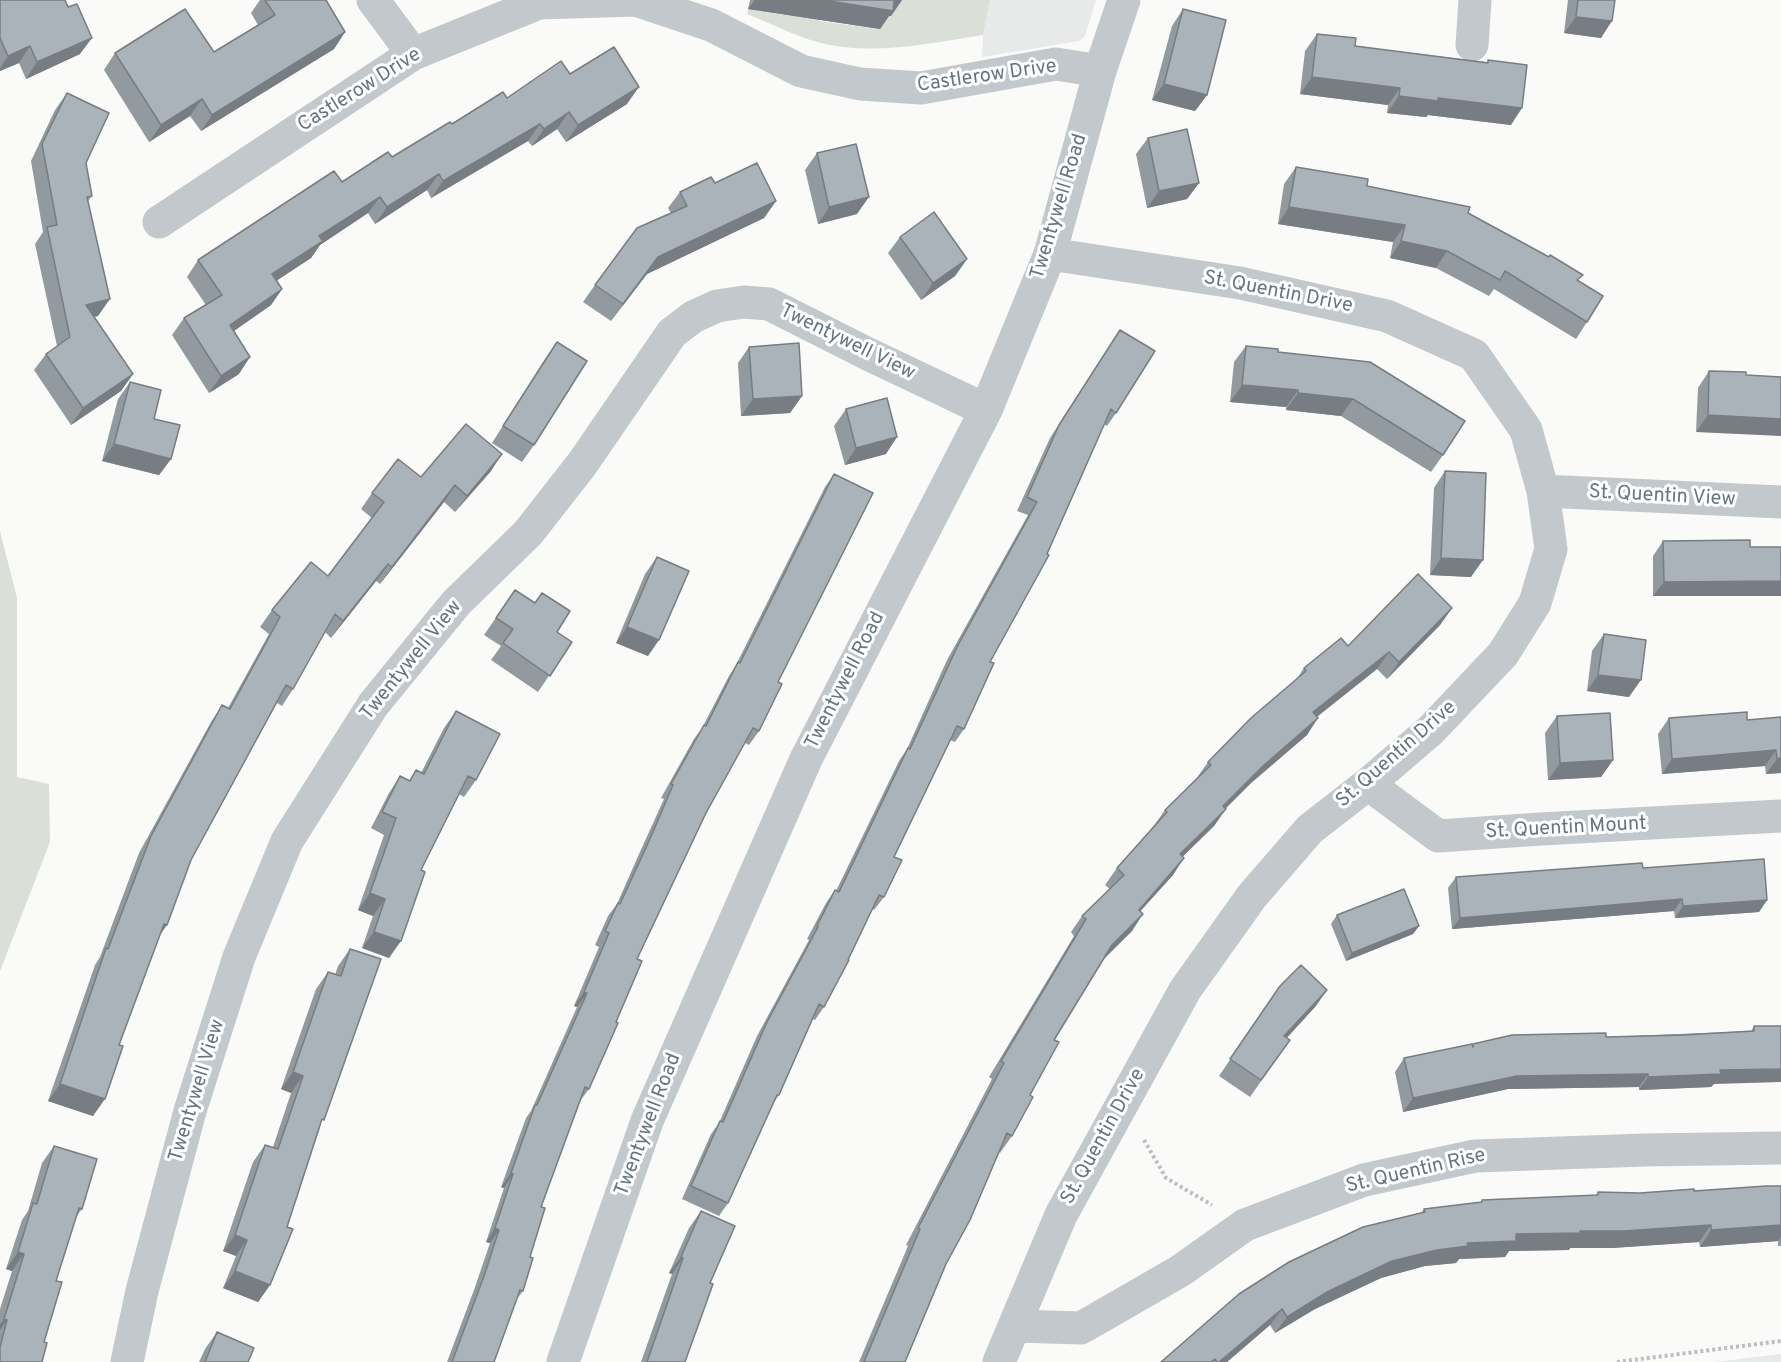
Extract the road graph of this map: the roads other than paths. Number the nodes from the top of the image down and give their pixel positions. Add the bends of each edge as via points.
1 (373, 0) edge
2 (636, 0) edge
3 (1124, 0) edge
4 (1475, 0) edge
5 (1472, 45) dead end
6 (413, 54) junction
7 (1100, 71) junction
8 (159, 222) dead end
9 (1050, 254) junction
10 (986, 410) junction
11 (1543, 491) junction
12 (1781, 502) edge
13 (1368, 784) junction
14 (1781, 816) edge
15 (1781, 1148) edge
16 (1015, 1326) junction
17 (127, 1362) edge
18 (563, 1362) edge
19 (999, 1362) edge

1 - 6 street
2 - 6 street, Castlerow Drive via 539,3
2 - 7 street, Castlerow Drive via 711,25 801,71 860,84 921,88 1056,64
3 - 7 street, Twentywell Road
4 - 5 street
6 - 8 street, Castlerow Drive
7 - 9 street, Twentywell Road
9 - 10 street, Twentywell Road
9 - 11 street, St. Quentin Drive via 1240,283 1387,316 1474,355 1526,430
10 - 17 street, Twentywell View via 769,304 717,306 672,333 582,464 528,533 456,603 373,705 287,841 239,957 190,1111
10 - 18 street, Twentywell Road via 806,759 647,1121
11 - 12 street, St. Quentin View
11 - 13 street, St. Quentin Drive via 1551,549 1535,603 1503,654 1431,730
13 - 14 street, St. Quentin Mount via 1438,836
13 - 16 street, St. Quentin Drive via 1310,829 1252,896 1185,990 1061,1215
15 - 16 street, St. Quentin Rise via 1475,1155 1364,1179 1245,1224 1180,1271 1081,1328
16 - 19 street, St. Quentin Drive

